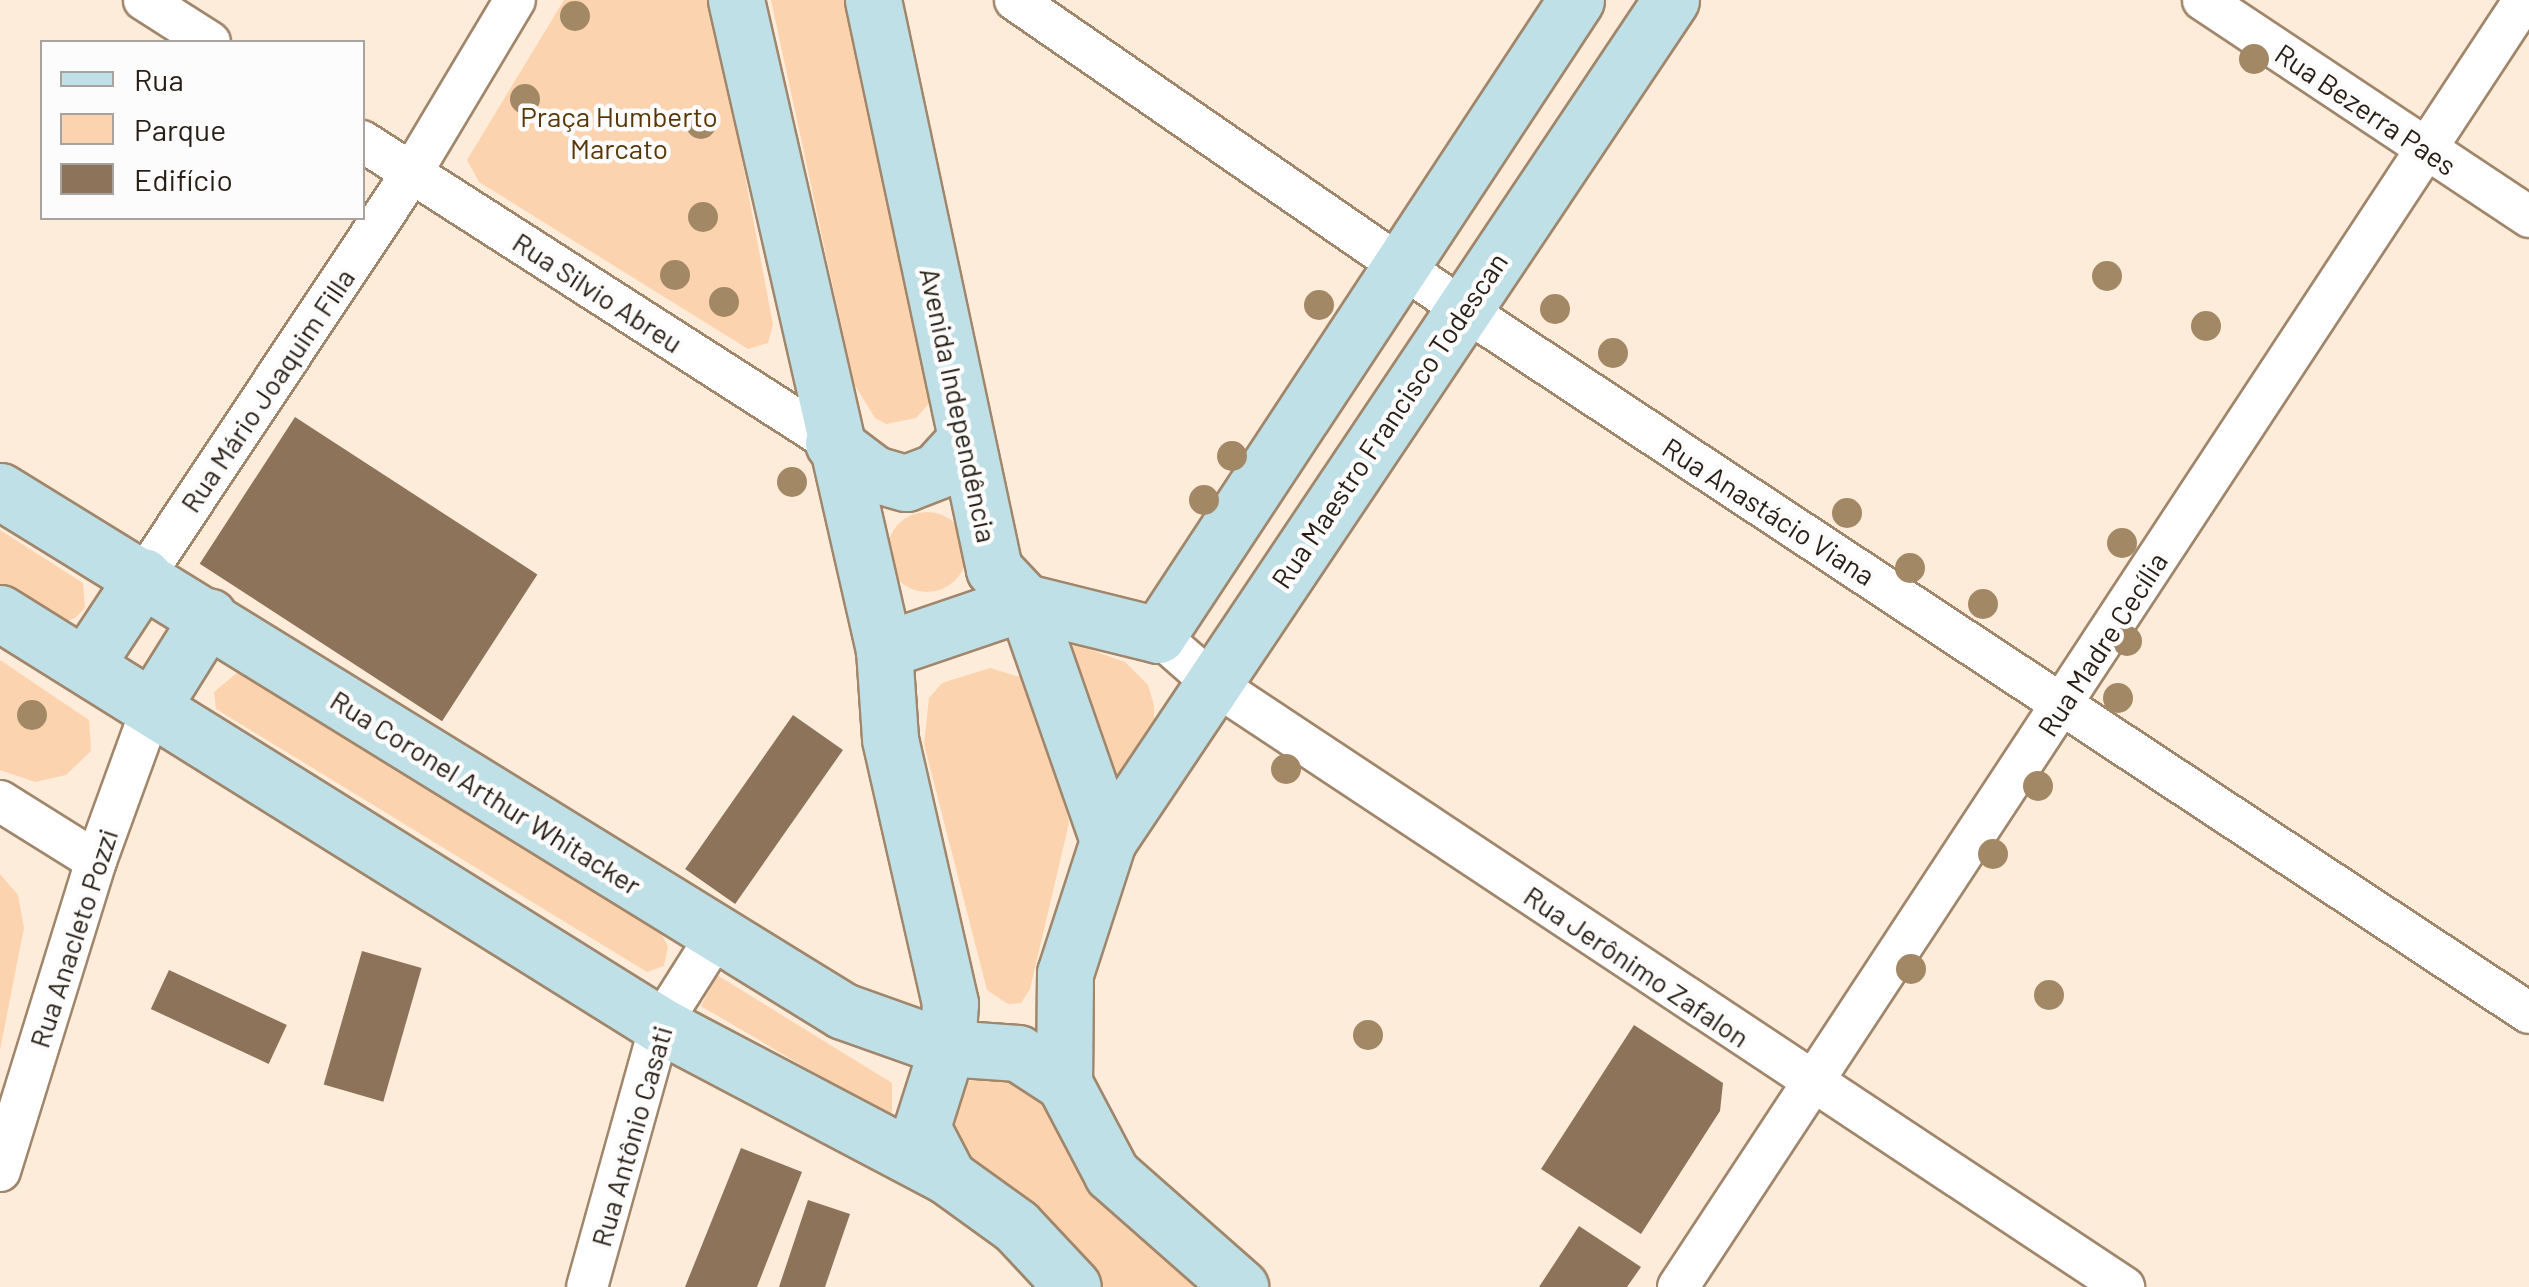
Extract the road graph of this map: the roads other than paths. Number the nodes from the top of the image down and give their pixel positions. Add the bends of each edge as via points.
1 (144, 0) edge
2 (515, 0) edge
3 (736, 0) edge
4 (873, 0) edge
5 (1015, 0) edge
6 (1576, 0) edge
7 (1671, 0) edge
8 (2203, 0) edge
9 (2524, 0) edge
10 (207, 40) edge
11 (365, 142) edge
12 (2428, 152) junction
13 (412, 172) junction
14 (2529, 217) edge
15 (1401, 267) junction
16 (1463, 308) junction
17 (965, 440) junction
18 (833, 442) junction
19 (0, 491) edge
20 (144, 576) junction
21 (1024, 602) junction
22 (0, 613) edge
23 (208, 616) junction
24 (1158, 635) junction
25 (884, 650) junction
26 (86, 664) junction
27 (1214, 684) junction
28 (2063, 704) junction
29 (152, 707) junction
30 (0, 802) edge
31 (1108, 841) junction
32 (96, 861) junction
33 (715, 938) junction
34 (2529, 1014) edge
35 (660, 1025) junction
36 (968, 1047) junction
37 (1813, 1082) junction
38 (1064, 1083) junction
39 (0, 1171) edge
40 (948, 1177) junction
41 (587, 1287) edge
42 (1073, 1287) edge
43 (1240, 1287) edge
44 (1678, 1287) edge
45 (2124, 1287) edge

1 - 10 street
2 - 13 street, Rua Mário Joaquim Filla
3 - 18 main road
4 - 17 main road, Avenida Independência
5 - 15 street, Rua Anastácio Viana
6 - 15 main road
7 - 16 main road, Rua Maestro Francisco Todescan
8 - 12 street, Rua Bezerra Paes
9 - 12 street, Rua Madre Cecília
11 - 13 street, Rua Silvio Abreu
12 - 14 street, Rua Bezerra Paes
12 - 28 street, Rua Madre Cecília
13 - 18 street, Rua Silvio Abreu
13 - 20 street, Rua Mário Joaquim Filla
15 - 16 street, Rua Anastácio Viana
15 - 24 main road
16 - 27 main road, Rua Maestro Francisco Todescan
16 - 28 street, Rua Anastácio Viana
17 - 18 main road via 937,471 906,483 874,474
17 - 21 main road, Avenida Independência via 994,569
18 - 25 main road
19 - 20 main road, Rua Coronel Arthur Whitacker
20 - 23 main road, Rua Coronel Arthur Whitacker
20 - 26 main road
21 - 24 main road
21 - 25 main road
21 - 31 main road, Avenida Independência
22 - 26 main road
23 - 29 main road
23 - 33 main road, Rua Coronel Arthur Whitacker
24 - 27 street, Rua Jerônimo Zafalon
25 - 36 main road via 890,739 950,1003
26 - 29 main road
27 - 31 main road, Rua Maestro Francisco Todescan
27 - 37 street, Rua Jerônimo Zafalon
28 - 34 street, Rua Anastácio Viana
28 - 37 street, Rua Madre Cecília
29 - 32 street, Rua Anacleto Pozzi
29 - 35 main road
30 - 32 street
31 - 38 main road via 1065,974
32 - 39 street, Rua Anacleto Pozzi
33 - 35 street, Rua Antônio Casati
33 - 36 main road, Rua Coronel Arthur Whitacker via 843,1011
35 - 40 main road
35 - 41 street, Rua Antônio Casati
36 - 38 main road, Rua Coronel Arthur Whitacker via 1018,1053
36 - 40 main road via 922,1128
37 - 44 street, Rua Madre Cecília
37 - 45 street, Rua Jerônimo Zafalon
38 - 43 main road via 1112,1174
40 - 42 main road via 1016,1226

